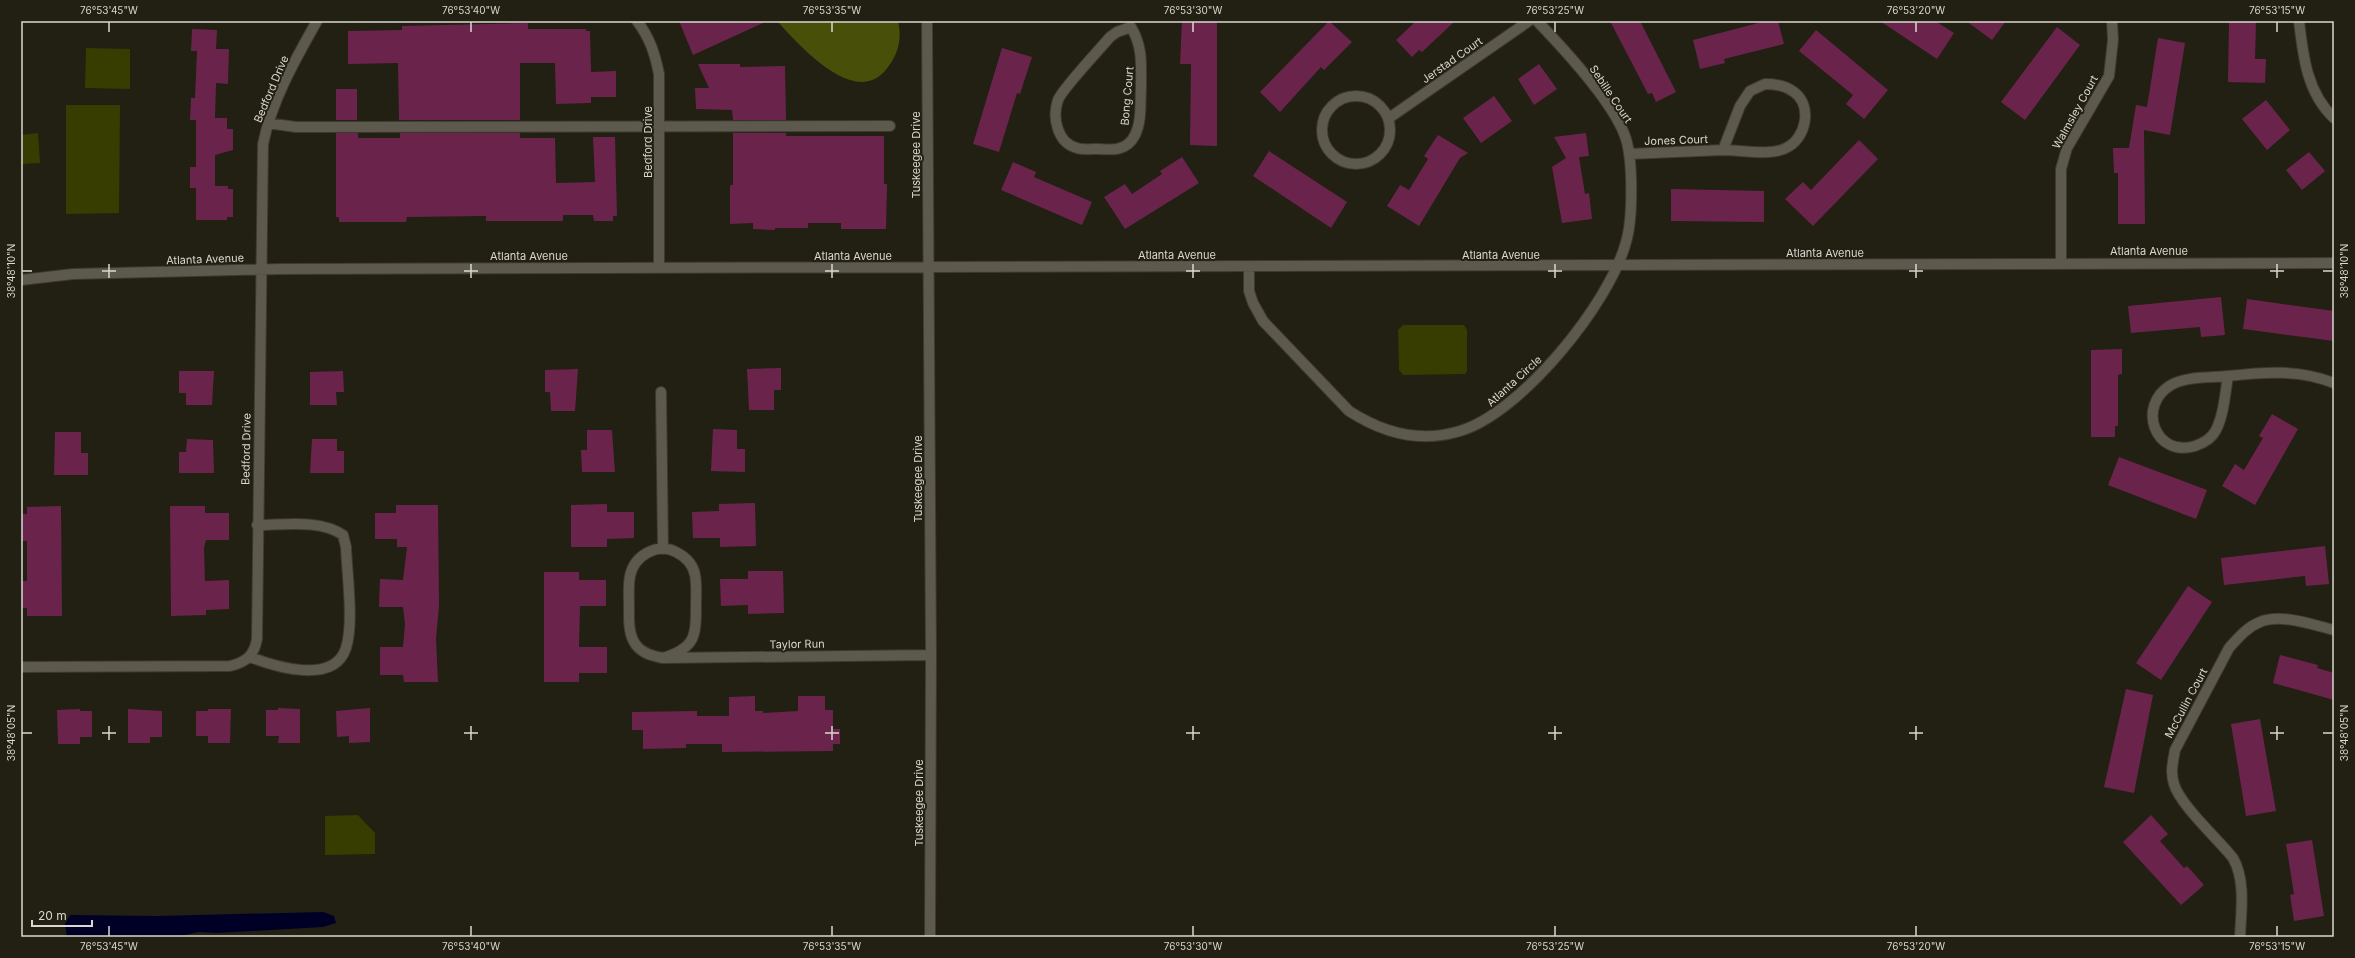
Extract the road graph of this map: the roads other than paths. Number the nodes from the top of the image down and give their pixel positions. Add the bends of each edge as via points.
1 (317, 21) edge
2 (637, 21) edge
3 (927, 21) edge
4 (1529, 21) edge
5 (1538, 21) edge
6 (2112, 21) edge
7 (2299, 21) edge
8 (1132, 24) edge
9 (1388, 118) junction
10 (2334, 118) edge
11 (267, 123) junction
12 (660, 126) junction
13 (890, 126) dead end
14 (1723, 150) junction
15 (1629, 154) junction
16 (2061, 263) junction
17 (2334, 263) edge
18 (1617, 266) junction
19 (1249, 267) junction
20 (659, 268) junction
21 (929, 268) junction
22 (261, 269) junction
23 (21, 280) edge
24 (2228, 376) junction
25 (2334, 383) edge
26 (661, 392) dead end
27 (257, 526) junction
28 (662, 549) junction
29 (2334, 630) edge
30 (932, 655) junction
31 (250, 658) junction
32 (663, 658) junction
33 (21, 667) edge
34 (930, 937) edge
35 (2240, 937) edge

1 - 11 street, Bedford Drive via 292,65
2 - 12 street, Bedford Drive via 655,52 659,74
3 - 21 street, Tuskeegee Drive
4 - 9 street, Jerstad Court
5 - 15 street, Sebille Court via 1567,52 1602,98 1626,137
6 - 16 street, Walmsley Court via 2114,40 2109,76 2067,148 2061,169
7 - 10 street via 2307,70 2313,88
8 - 8 street, Bong Court via 1110,37 1058,98 1056,119 1065,142 1077,148 1119,150 1135,136 1139,123 1142,53
9 - 9 street via 1388,142 1373,160 1350,163 1339,159 1324,141 1322,129 1330,107 1350,96 1374,100
11 - 12 street via 296,127
11 - 22 street, Bedford Drive via 263,144
12 - 13 street
12 - 20 street, Bedford Drive
14 - 14 street, Jones Court via 1776,152 1793,144 1800,138 1806,122 1801,101 1794,92 1778,84 1765,84 1750,91 1740,106
14 - 15 street, Jones Court
15 - 18 street, Sebille Court via 1628,236
16 - 17 street, Atlanta Avenue
16 - 18 street, Atlanta Avenue
18 - 19 street, Atlanta Avenue
18 - 19 street, Atlanta Circle via 1571,339 1550,365 1504,408 1478,424 1460,431 1423,436 1382,429 1349,412 1263,321 1249,291
19 - 21 street, Atlanta Avenue
20 - 21 street, Atlanta Avenue
20 - 22 street, Atlanta Avenue
21 - 30 street, Tuskeegee Drive
22 - 23 street, Atlanta Avenue via 73,274
22 - 27 street, Bedford Drive
24 - 24 street via 2224,405 2216,430 2204,443 2186,449 2166,442 2156,431 2152,410 2159,394 2172,384
24 - 25 street via 2289,372
26 - 28 street
27 - 31 street, Bedford Drive via 257,639
27 - 31 street via 322,526 333,528 343,535 346,547 348,635 341,657 329,667 312,670 287,669
28 - 32 street, Taylor Run via 647,553 633,568 630,577 630,622 631,635 636,645 652,656
28 - 32 street via 672,550 691,564 696,589 695,632 690,644 680,653
29 - 35 street, McCullin Court via 2278,619 2260,622 2241,634 2229,648 2175,750 2172,764 2173,783 2181,799 2239,868
30 - 32 street, Taylor Run
30 - 34 street, Tuskeegee Drive
31 - 33 street via 230,666

